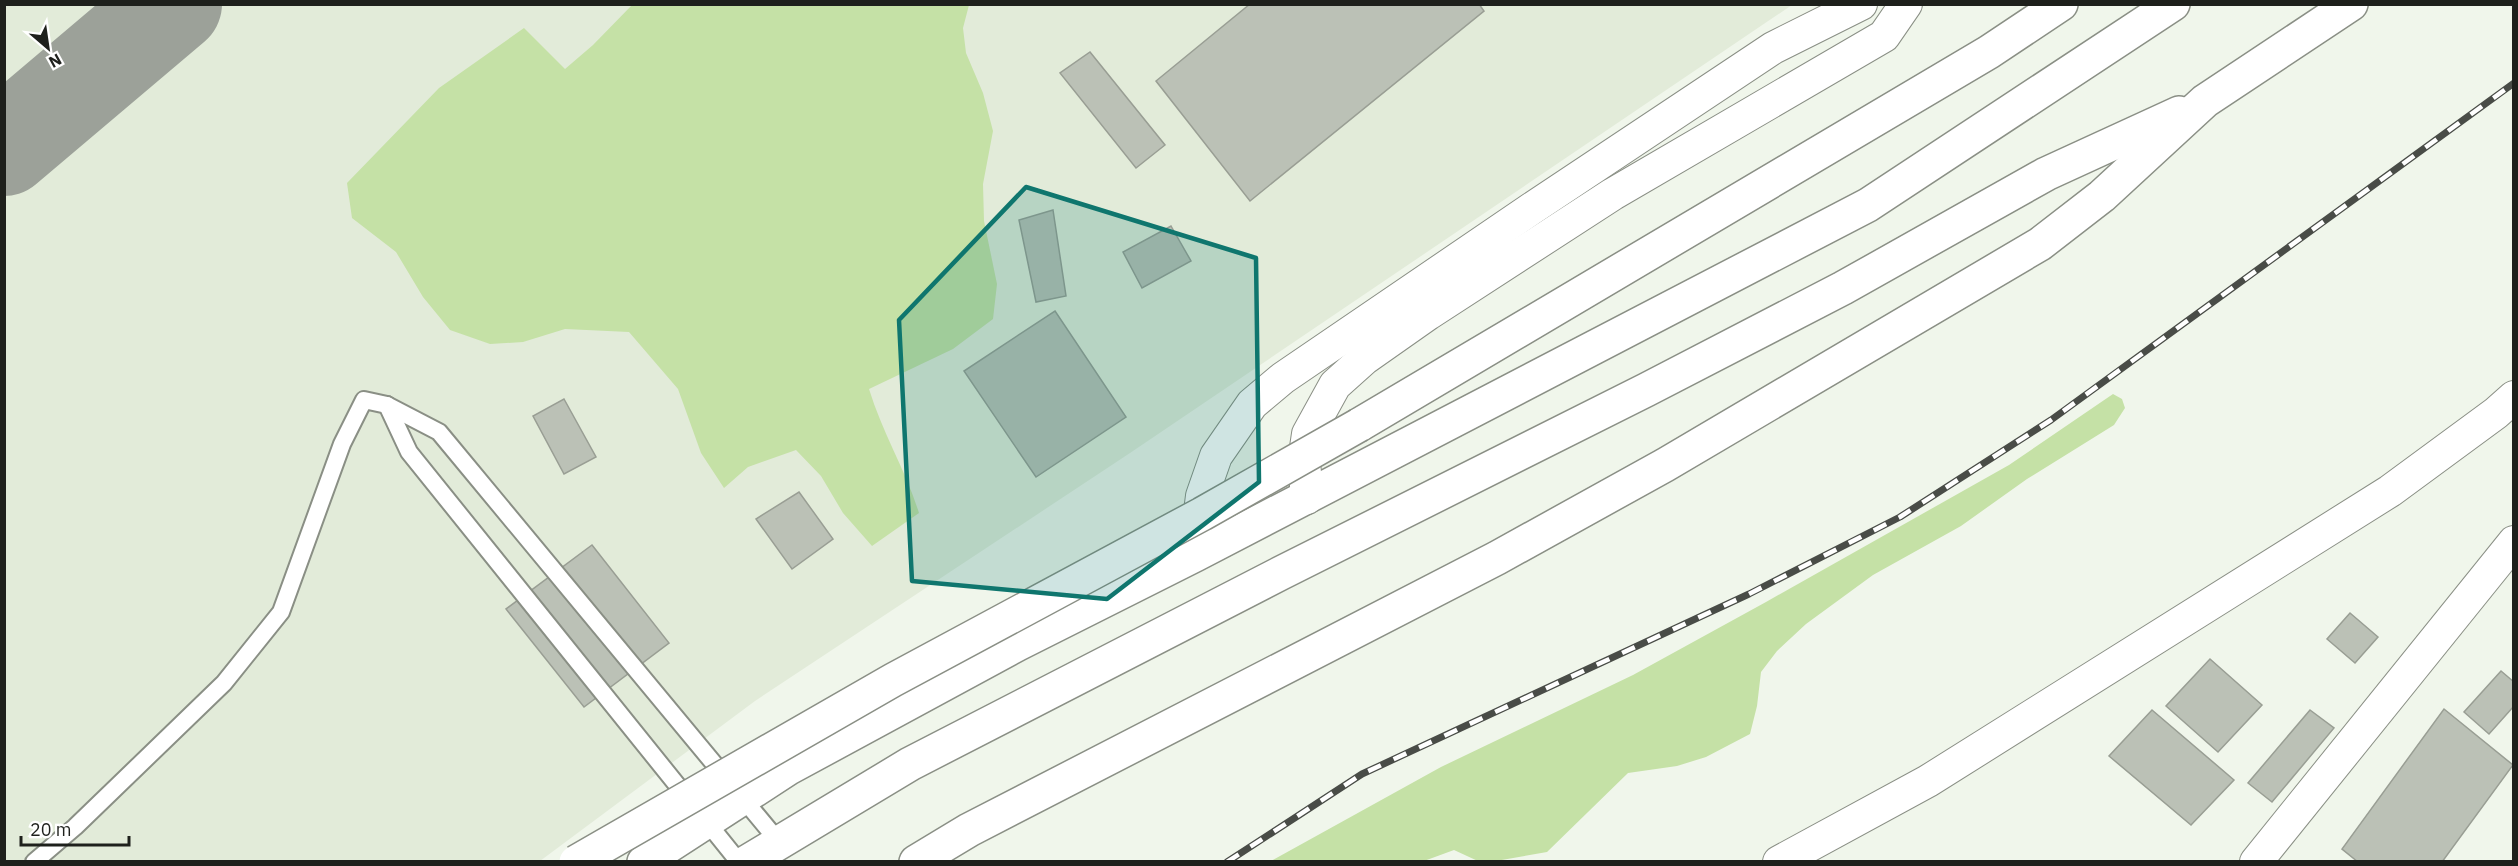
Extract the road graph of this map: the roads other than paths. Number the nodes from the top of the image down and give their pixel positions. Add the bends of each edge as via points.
1 (1861, 4) edge
2 (1906, 4) edge
3 (2061, 4) edge
4 (2173, 4) edge
5 (2351, 4) edge
6 (2205, 101) junction
7 (2514, 397) edge
8 (387, 405) junction
9 (1307, 498) junction
10 (2514, 542) edge
11 (1195, 555) junction
12 (742, 798) junction
13 (706, 822) junction
14 (779, 842) junction
15 (34, 861) edge
16 (576, 861) edge
17 (644, 861) edge
18 (739, 861) edge
19 (747, 861) edge
20 (916, 861) edge
21 (1779, 861) edge
22 (2256, 861) edge

1 - 11 street via 1764,55 1314,356 1252,404 1216,456 1202,496
2 - 9 street via 1884,36 1613,194 1428,314 1351,370 1330,394 1308,434 1304,461
3 - 16 highway, bridge via 1978,58 1359,425 893,680
4 - 9 highway via 1868,205
5 - 6 highway
6 - 14 highway via 2046,174 1843,288 920,758
6 - 20 highway via 2102,196 2040,244 1665,465 1497,558
7 - 21 street via 2380,498 1928,781
8 - 12 lane via 439,432
8 - 13 lane via 409,452
8 - 15 lane via 364,400 342,444 281,612 224,683 75,827
9 - 11 highway
10 - 22 street
11 - 12 highway via 1008,649 789,768
12 - 13 highway
12 - 14 lane
13 - 17 highway
13 - 18 lane
14 - 19 highway

